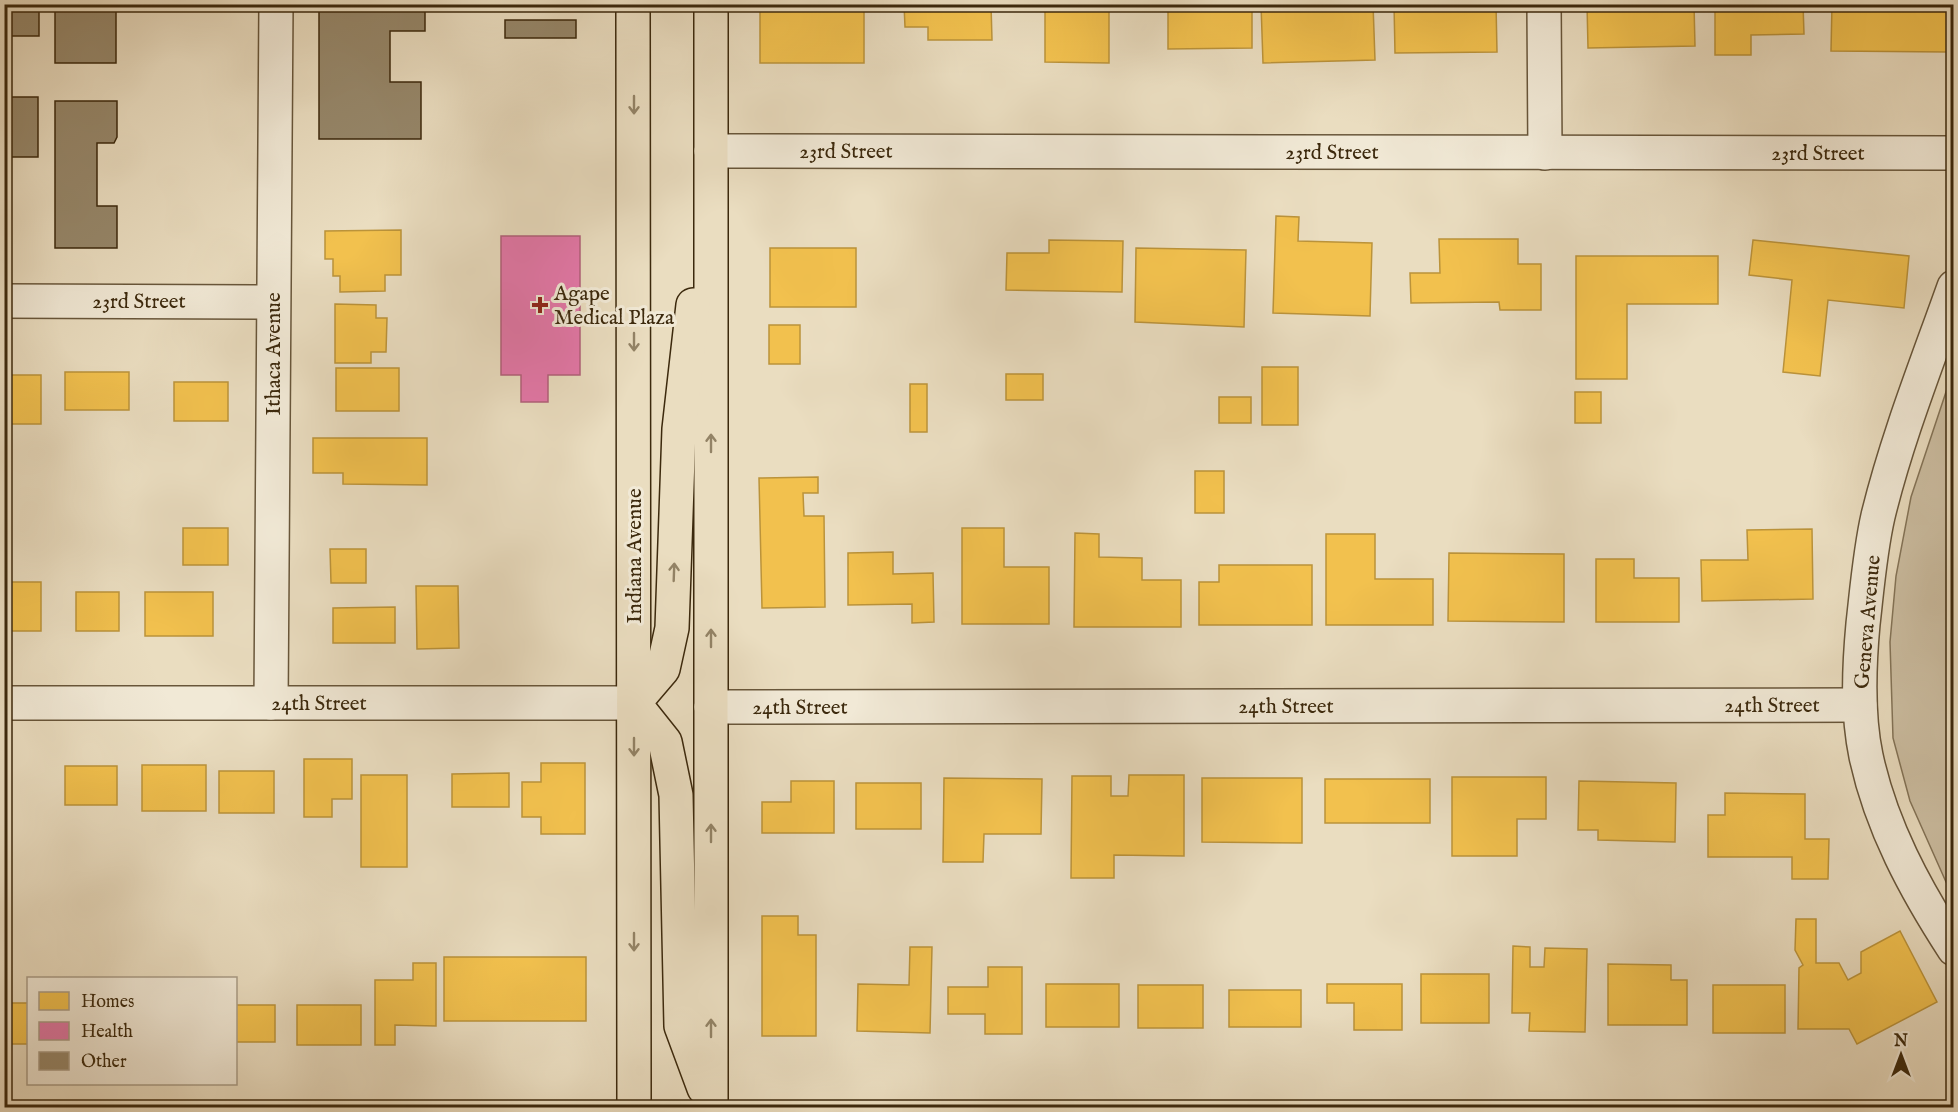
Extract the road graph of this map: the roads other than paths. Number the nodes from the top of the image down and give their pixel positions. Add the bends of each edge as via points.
1 (276, 4) edge
2 (633, 4) edge
3 (655, 4) edge
4 (711, 4) edge
5 (1544, 4) edge
6 (634, 61) junction
7 (711, 151) junction
8 (1545, 153) junction
9 (1953, 153) edge
10 (1953, 287) edge
11 (4, 301) edge
12 (273, 302) junction
13 (4, 703) edge
14 (271, 703) junction
15 (634, 703) junction
16 (1860, 705) junction
17 (711, 707) junction
18 (1953, 949) edge
19 (634, 1107) edge
20 (711, 1107) edge

1 - 12 street, Ithaca Avenue
2 - 6 main road, Indiana Avenue
3 - 6 main road
4 - 7 main road
5 - 8 street
6 -> 15 main road, Indiana Avenue
7 - 8 street, 23rd Street
15 -> 7 main road via 663,669 672,628 679,429
17 -> 7 main road
8 - 9 street, 23rd Street
10 - 16 street, Geneva Avenue via 1900,438 1878,517 1859,660
11 - 12 street, 23rd Street
12 - 14 street, Ithaca Avenue
13 - 14 street, 24th Street
14 - 15 street, 24th Street
15 -> 19 main road, Indiana Avenue
15 - 20 main road via 665,742 676,795 681,1026
16 - 17 street, 24th Street
16 - 18 street, Geneva Avenue via 1866,754 1879,805 1897,850
20 -> 17 main road

